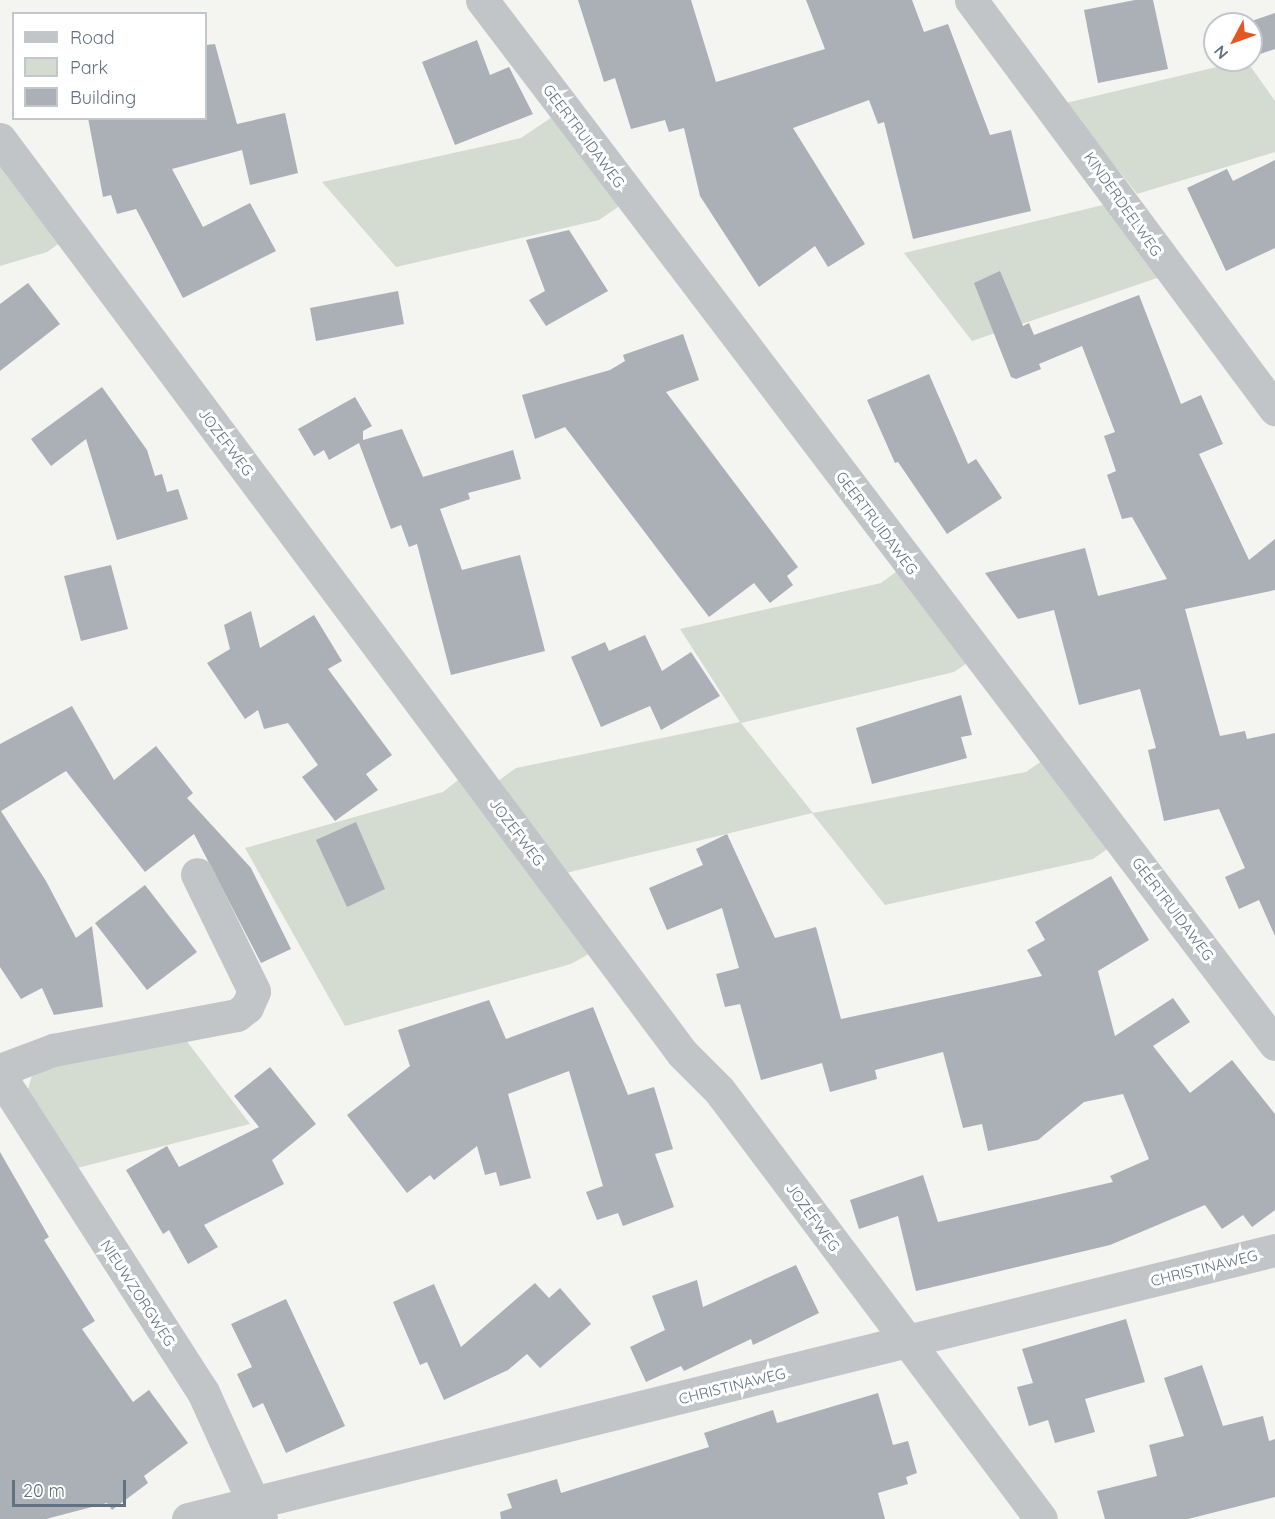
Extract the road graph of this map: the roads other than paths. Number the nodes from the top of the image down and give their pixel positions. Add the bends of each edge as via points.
1 (482, 0) edge
2 (971, 0) edge
3 (0, 139) edge
4 (1275, 409) edge
5 (197, 874) dead end
6 (1275, 1044) edge
7 (0, 1070) edge
8 (0, 1076) edge
9 (1275, 1250) edge
10 (906, 1344) junction
11 (257, 1510) edge
12 (188, 1519) edge
13 (1041, 1519) edge

1 - 6 street, GEERTRUIDAWEG
2 - 4 street, KINDERDEELWEG
3 - 10 street, JOZEFWEG via 682,1053 719,1090
5 - 7 street via 254,991 247,1007 237,1015 53,1050
8 - 11 street, NIEUWZORGWEG via 203,1392
9 - 10 street, CHRISTINAWEG
10 - 11 street, CHRISTINAWEG
10 - 13 street, JOZEFWEG
11 - 12 street, CHRISTINAWEG

